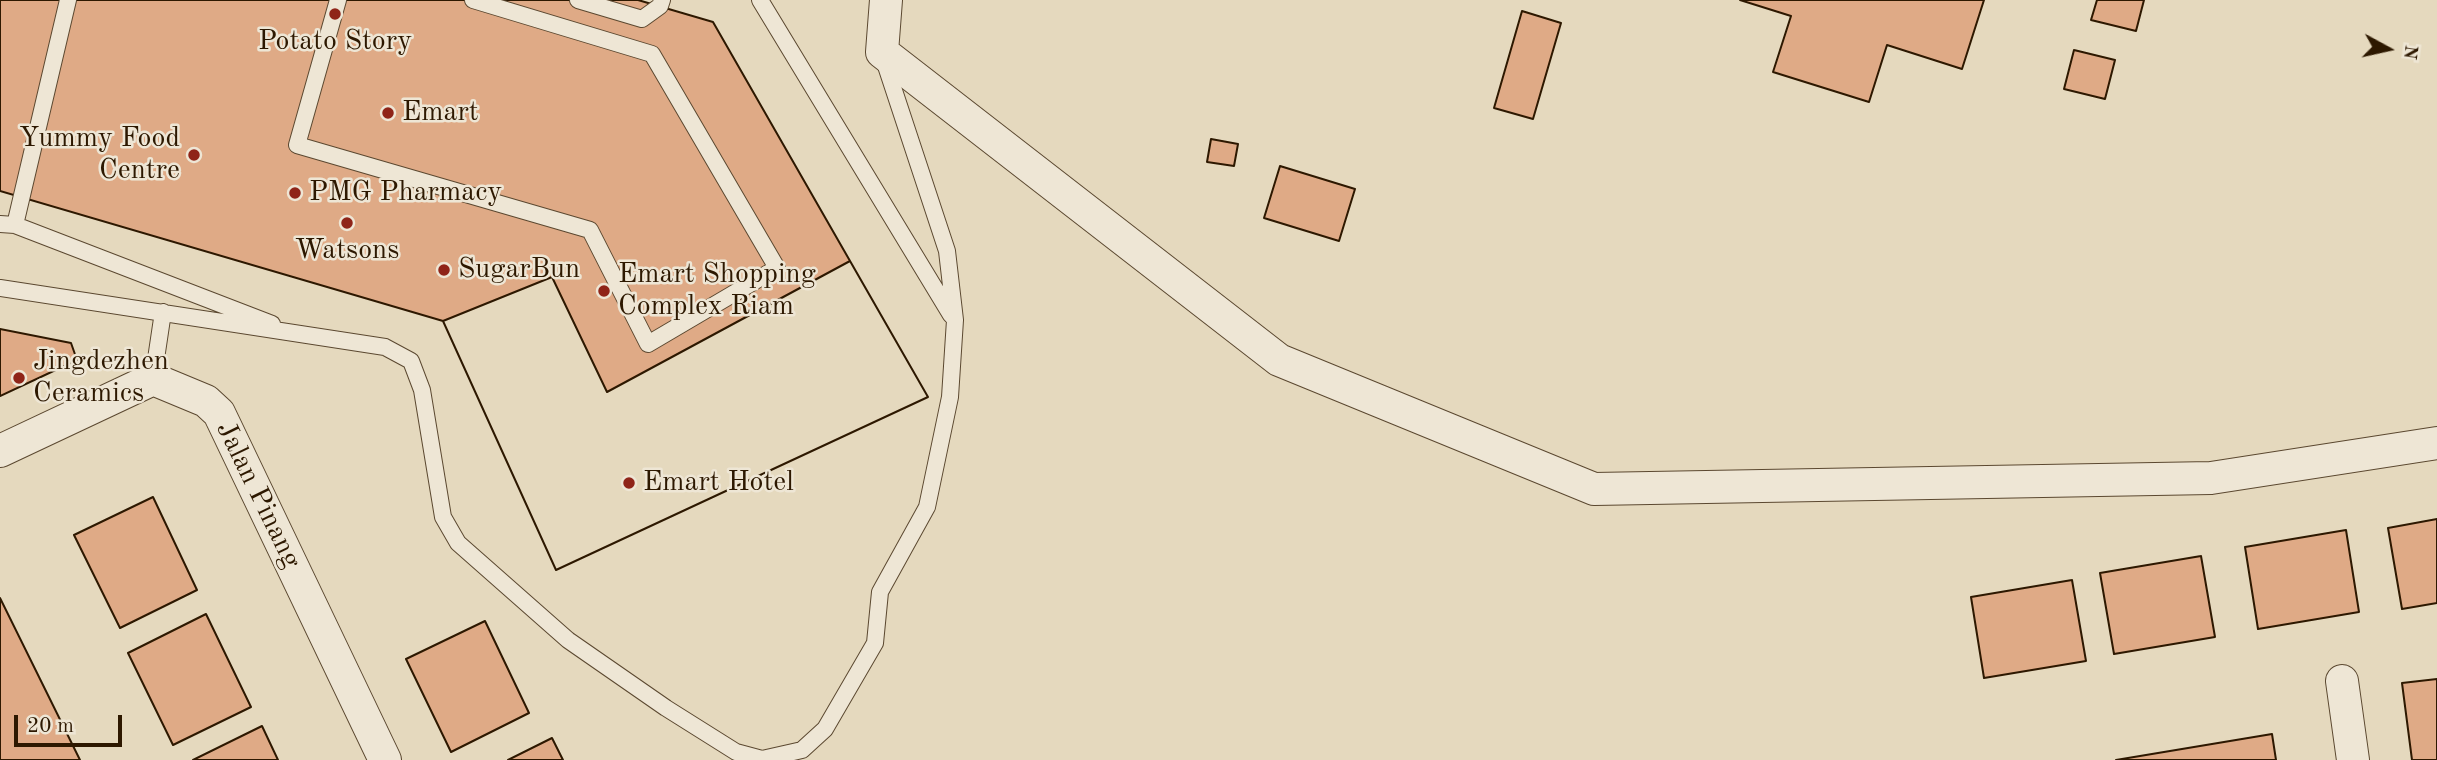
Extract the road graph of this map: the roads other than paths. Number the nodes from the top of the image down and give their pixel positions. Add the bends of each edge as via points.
1 (68, 0) edge
2 (338, 0) edge
3 (473, 0) edge
4 (578, 0) edge
5 (662, 0) edge
6 (760, 0) edge
7 (887, 0) edge
8 (881, 52) junction
9 (8, 224) edge
10 (0, 288) edge
11 (163, 312) junction
12 (955, 320) junction
13 (303, 336) junction
14 (153, 380) junction
15 (2437, 443) edge
16 (0, 451) edge
17 (2342, 681) dead end
18 (385, 760) edge
19 (2353, 760) edge

1 - 9 lane
2 - 3 lane via 297,145 590,230 648,344 777,268 652,54
4 - 5 lane via 642,19
6 - 12 lane
7 - 8 street
8 - 12 lane via 947,251
8 - 15 street via 1279,359 1594,489 2211,478
9 - 13 lane
10 - 11 lane
11 - 13 lane
11 - 14 lane
12 - 13 lane via 950,397 927,507 880,592 875,643 825,729 802,750 762,759 736,752 568,640 458,543 443,517 422,390 411,361 385,347
14 - 16 street
14 - 18 street, Jalan Pinang via 206,401 219,413
17 - 19 street

